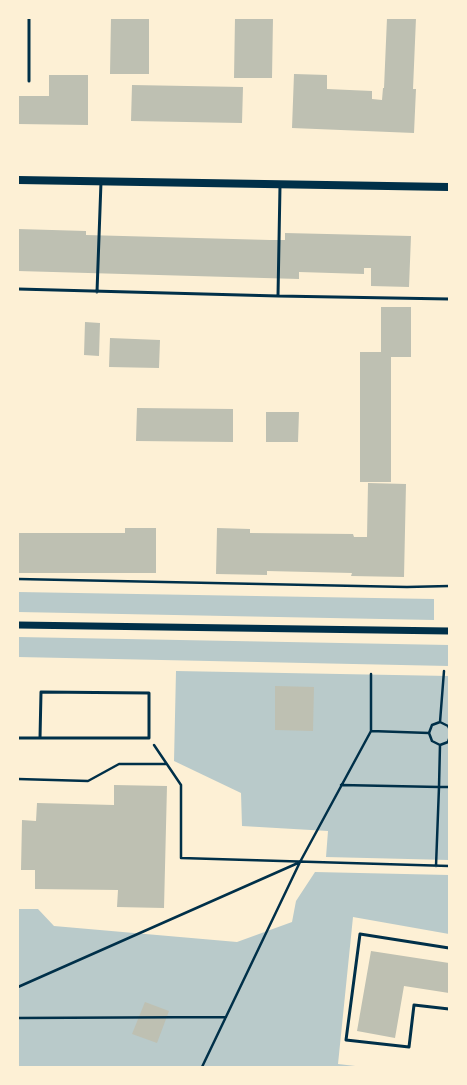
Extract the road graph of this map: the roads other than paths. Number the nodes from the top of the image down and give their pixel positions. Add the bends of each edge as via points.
1 (29, 18) edge
2 (29, 81) dead end
3 (18, 180) edge
4 (101, 182) junction
5 (280, 184) junction
6 (449, 187) edge
7 (18, 289) edge
8 (97, 292) junction
9 (278, 296) junction
10 (449, 299) edge
11 (18, 625) edge
12 (449, 631) edge
13 (18, 738) edge
14 (40, 738) junction
15 (449, 948) edge
16 (449, 1009) edge

1 - 2 lane
3 - 4 main road
4 - 5 main road
4 - 8 lane
5 - 6 main road
5 - 9 lane
7 - 8 lane
8 - 9 lane
9 - 10 lane
11 - 12 street
13 - 14 lane
14 - 14 lane via 149,738 150,693 41,692
15 - 16 lane via 360,934 346,1040 409,1047 414,1005

